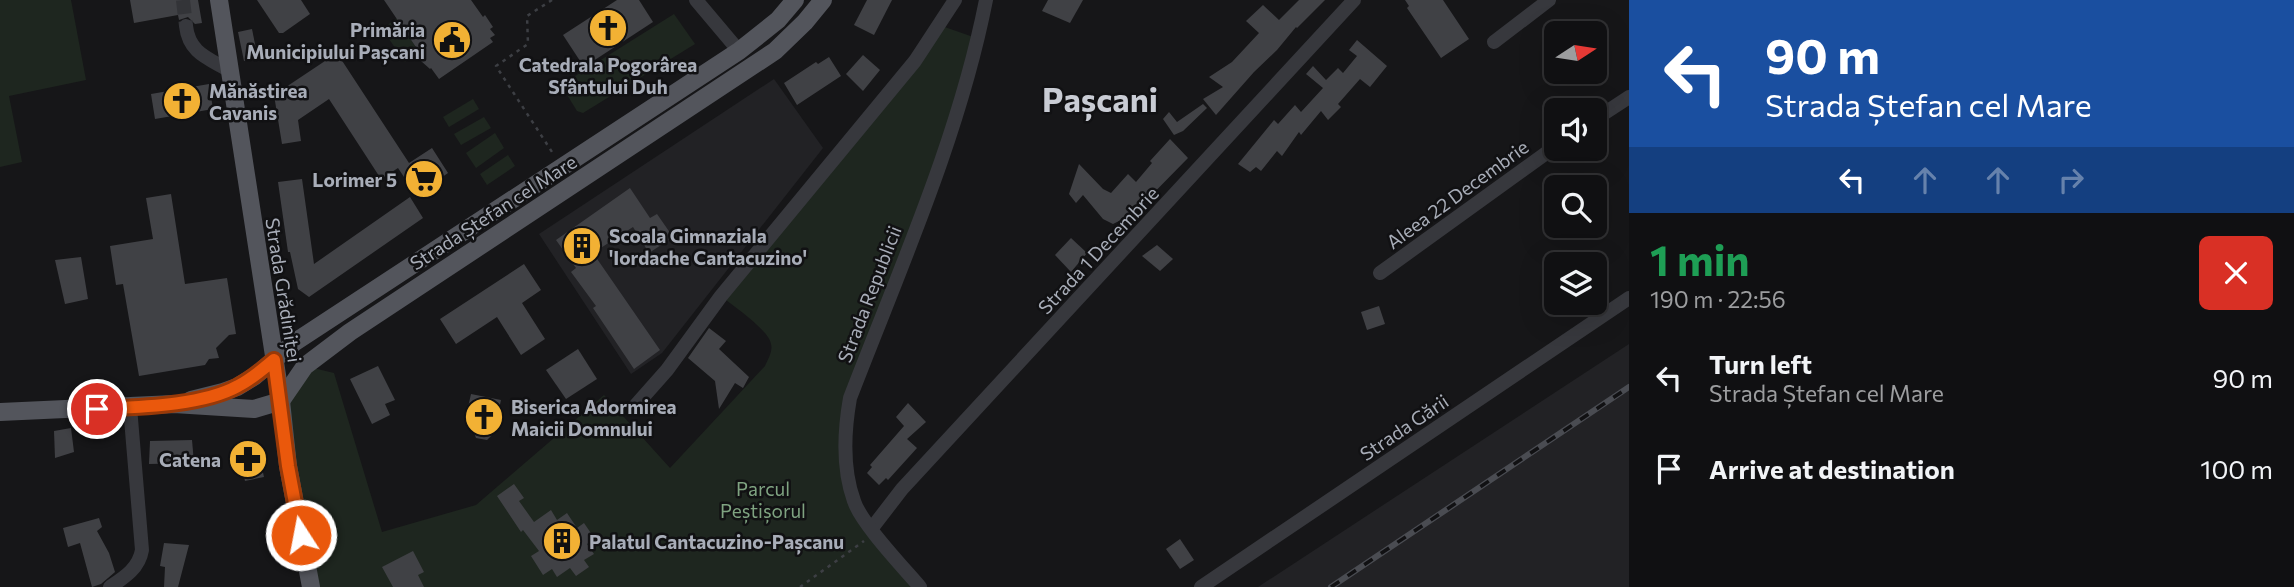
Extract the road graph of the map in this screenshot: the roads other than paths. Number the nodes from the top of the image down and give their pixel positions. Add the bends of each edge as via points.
1 (219, 0) edge
2 (696, 0) edge
3 (795, 0) edge
4 (823, 0) edge
5 (955, 0) edge
6 (986, 0) edge
7 (1354, 0) edge
8 (1549, 0) edge
9 (186, 26) tunnel mouth
10 (1494, 42) dead end
11 (738, 51) junction
12 (230, 71) junction
13 (1629, 97) edge
14 (1607, 111) edge
15 (636, 118) junction
16 (648, 135) junction
17 (1544, 155) edge
18 (1380, 273) dead end
19 (1629, 298) edge
20 (274, 360) junction
21 (281, 401) junction
22 (174, 404) junction
23 (636, 405) dead end
24 (130, 407) junction
25 (0, 412) edge
26 (873, 530) junction
27 (110, 587) edge
28 (312, 587) edge
29 (920, 587) edge
30 (1201, 587) edge

1 - 12 main road, Strada Grădiniței
2 - 11 street
3 - 11 main road, Strada Ștefan cel Mare via 778,20
4 - 16 main road, Strada Ștefan cel Mare via 775,51
5 - 23 street via 915,61
6 - 26 street, Strada Republicii via 948,140 850,398 846,462 854,502
7 - 26 street, Strada 1 Decembrie via 902,489
8 - 10 street
9 - 12 street via 194,49
11 - 15 main road, Strada Ștefan cel Mare
12 - 20 main road, Strada Grădiniței
13 - 14 street
15 - 16 main road
15 - 20 main road, Strada Ștefan cel Mare
16 - 21 main road, Strada Ștefan cel Mare via 350,332 305,366
17 - 18 street, Aleea 22 Decembrie
19 - 30 street, Strada Gării
20 - 21 main road, Strada Grădiniței
20 - 22 main road, Strada Ștefan cel Mare via 237,387
21 - 22 main road, Strada Ștefan cel Mare via 254,409
21 - 28 main road, Strada Grădiniței via 288,466
22 - 24 main road, Strada Ștefan cel Mare
24 - 25 main road, Strada Ștefan cel Mare
24 - 27 street via 142,550 132,571
26 - 29 street, Strada Republicii

